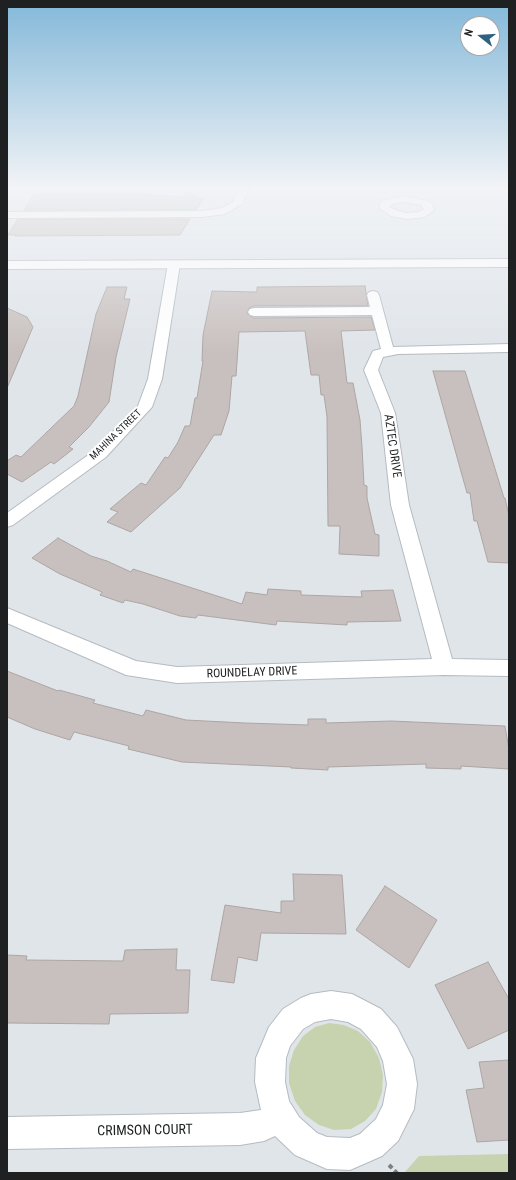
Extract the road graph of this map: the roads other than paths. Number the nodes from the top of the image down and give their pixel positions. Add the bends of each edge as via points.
1 (509, 263) edge
2 (174, 264) junction
3 (7, 265) edge
4 (373, 295) dead end
5 (378, 311) junction
6 (254, 312) dead end
7 (509, 348) edge
8 (388, 352) junction
9 (7, 521) edge
10 (7, 615) edge
11 (444, 667) junction
12 (509, 668) edge
13 (282, 1118) junction
14 (7, 1133) edge

1 - 2 main road
2 - 3 main road
2 - 9 street, MAHINA STREET via 155,379 146,407 100,454
4 - 5 street
5 - 6 street
5 - 8 street
7 - 8 street
8 - 11 street, AZTEC DRIVE via 378,354 371,370 388,413 400,505
10 - 11 street, ROUNDELAY DRIVE via 133,669 177,675
11 - 12 street, ROUNDELAY DRIVE
13 - 13 street via 288,1128 306,1144 327,1153 350,1154 371,1145 387,1130 398,1109 402,1084 398,1059 387,1037 372,1019 352,1008 331,1005 311,1008 293,1019 279,1037 271,1058 270,1082 275,1106
13 - 14 street, CRIMSON COURT via 264,1125 240,1129

